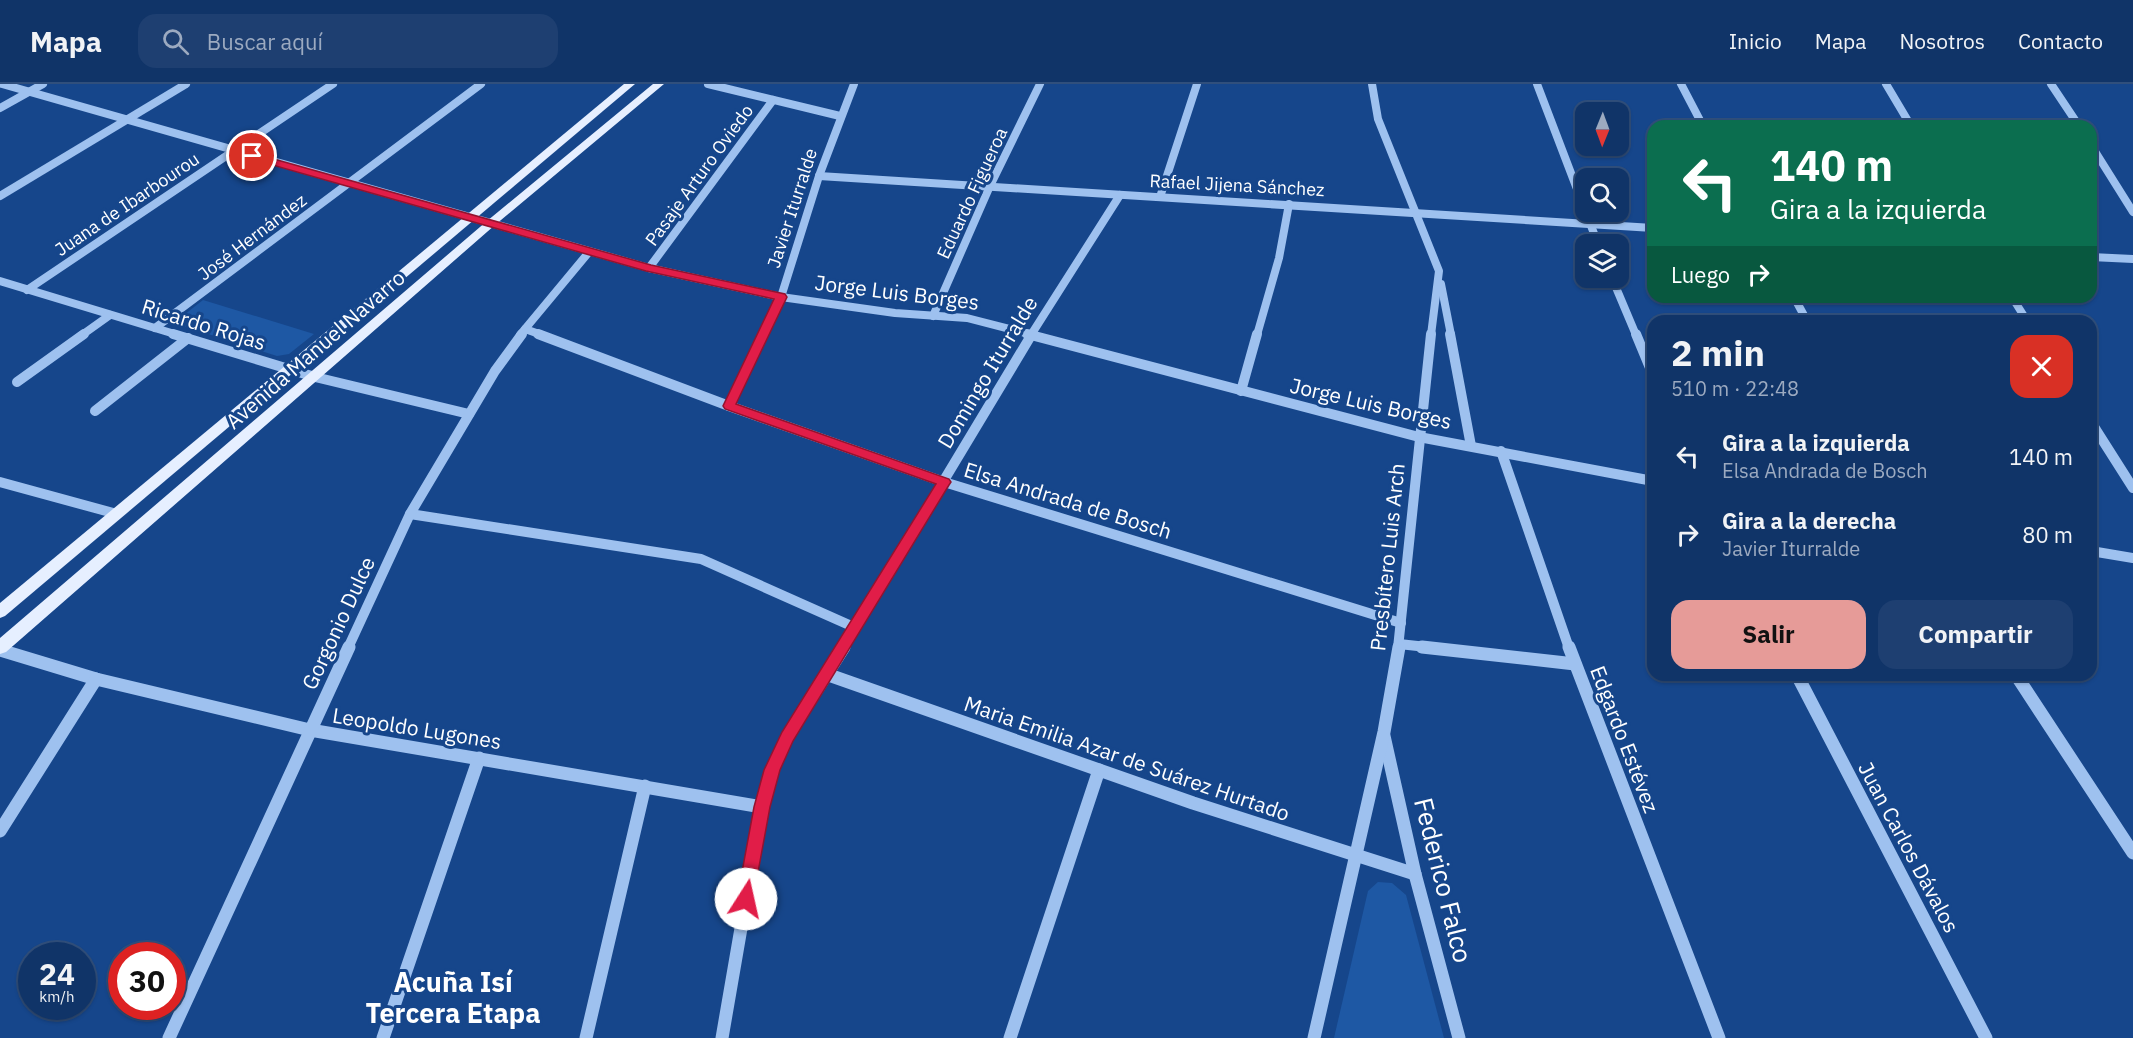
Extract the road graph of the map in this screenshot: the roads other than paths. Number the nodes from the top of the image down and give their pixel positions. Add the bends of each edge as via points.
1 (2, 84) edge
2 (43, 84) edge
3 (186, 84) edge
4 (333, 84) edge
5 (482, 84) edge
6 (630, 84) edge
7 (659, 84) edge
8 (708, 84) edge
9 (854, 84) edge
10 (1040, 84) edge
11 (1197, 84) edge
12 (1372, 84) edge
13 (1538, 84) edge
14 (1681, 84) edge
15 (1886, 84) edge
16 (2051, 84) edge
17 (29, 92) junction
18 (773, 100) junction
19 (0, 108) edge
20 (840, 116) junction
21 (126, 120) junction
22 (1700, 120) edge
23 (1907, 120) edge
24 (2075, 120) edge
25 (233, 150) junction
26 (2097, 155) edge
27 (819, 176) junction
28 (348, 184) junction
29 (990, 186) junction
30 (1120, 195) junction
31 (0, 196) edge
32 (1160, 197) junction
33 (1289, 204) junction
34 (1416, 212) junction
35 (2133, 212) edge
36 (468, 218) junction
37 (491, 223) junction
38 (1590, 224) junction
39 (1647, 228) edge
40 (1594, 234) edge
41 (589, 252) junction
42 (2097, 257) edge
43 (2133, 259) edge
44 (650, 268) junction
45 (1439, 271) junction
46 (0, 281) edge
47 (1616, 288) edge
48 (27, 290) junction
49 (781, 297) junction
50 (110, 315) junction
51 (933, 316) junction
52 (155, 328) junction
53 (525, 329) junction
54 (1032, 334) junction
55 (188, 338) junction
56 (1647, 361) edge
57 (290, 369) junction
58 (315, 377) junction
59 (17, 382) dead end
60 (1241, 391) junction
61 (729, 406) junction
62 (95, 411) dead end
63 (469, 414) junction
64 (2097, 431) edge
65 (1419, 437) junction
66 (1471, 446) junction
67 (1501, 452) junction
68 (1647, 480) edge
69 (0, 482) edge
70 (944, 482) junction
71 (2133, 488) edge
72 (117, 514) junction
73 (410, 514) junction
74 (2097, 552) edge
75 (2133, 558) edge
76 (0, 612) edge
77 (1401, 623) junction
78 (856, 628) junction
79 (1399, 644) junction
80 (0, 648) edge
81 (1575, 664) junction
82 (826, 674) junction
83 (96, 679) junction
84 (1800, 681) edge
85 (2020, 681) edge
86 (310, 730) junction
87 (1384, 732) junction
88 (479, 758) junction
89 (1099, 770) junction
90 (645, 786) junction
91 (762, 807) junction
92 (0, 831) edge
93 (2133, 853) edge
94 (1354, 856) junction
95 (1415, 874) junction
96 (169, 1038) edge
97 (383, 1038) edge
98 (586, 1038) edge
99 (722, 1038) edge
100 (1010, 1038) edge
101 (1314, 1038) edge
102 (1460, 1038) edge
103 (1719, 1038) edge
104 (1986, 1038) edge

1 - 17 street, Jorge Luis Borges
2 - 17 street
3 - 21 street
4 - 25 street, Juana de Ibarbourou
5 - 28 street, José Hernández
6 - 36 main road, Avenida Manuel Navarro
7 - 37 main road, Avenida Manuel Navarro
8 - 18 street
9 - 20 street, Javier Iturralde
10 - 29 street, Eduardo Figueroa
11 - 32 street
12 - 34 street, Presbítero Luis Arch via 1378,119
13 - 38 street
14 - 22 street
15 - 23 street
16 - 24 street
17 - 19 street
17 - 21 street, Jorge Luis Borges
18 - 20 street
18 - 44 street, Pasaje Arturo Oviedo
20 - 27 street, Javier Iturralde
21 - 25 street, Jorge Luis Borges
21 - 31 street
25 - 28 street, Jorge Luis Borges
25 - 48 street, Juana de Ibarbourou
26 - 35 street
27 - 29 street, Rafael Jijena Sánchez
27 - 49 street, Javier Iturralde
28 - 36 street, Jorge Luis Borges
28 - 52 street, José Hernández
29 - 30 street, Rafael Jijena Sánchez
29 - 51 street, Eduardo Figueroa
30 - 32 street, Rafael Jijena Sánchez
30 - 54 street, Domingo Iturralde
32 - 33 street, Rafael Jijena Sánchez
33 - 34 street, Rafael Jijena Sánchez
33 - 60 street via 1279,258
34 - 38 street, Rafael Jijena Sánchez
34 - 45 street, Presbítero Luis Arch
36 - 37 street, Jorge Luis Borges
36 - 57 main road, Avenida Manuel Navarro
37 - 41 street, Jorge Luis Borges
37 - 58 main road, Avenida Manuel Navarro
38 - 39 street, Rafael Jijena Sánchez
38 - 40 street
41 - 44 street, Jorge Luis Borges
41 - 53 street, Gorgonio Dulce
42 - 43 street
44 - 49 street, Jorge Luis Borges
45 - 65 street, Presbítero Luis Arch
45 - 66 street
46 - 48 street, Ricardo Rojas
47 - 56 street
48 - 50 street, Ricardo Rojas
49 - 51 street, Jorge Luis Borges
49 - 61 street, Javier Iturralde
50 - 52 street, Ricardo Rojas
50 - 59 street
51 - 54 street, Jorge Luis Borges via 967,318
52 - 55 street, Ricardo Rojas
53 - 61 street, Elsa Andrada de Bosch
53 - 63 street, Gorgonio Dulce
54 - 60 street, Jorge Luis Borges
54 - 70 street, Domingo Iturralde
55 - 57 street, Ricardo Rojas
55 - 62 street
57 - 58 street, Ricardo Rojas
57 - 72 main road, Avenida Manuel Navarro
58 - 63 street, Ricardo Rojas
58 - 80 main road, Avenida Manuel Navarro
60 - 65 street, Jorge Luis Borges
61 - 70 street, Elsa Andrada de Bosch
63 - 73 street, Gorgonio Dulce
64 - 71 street
65 - 66 street, Jorge Luis Borges
65 - 77 street, Presbítero Luis Arch
66 - 67 street, Jorge Luis Borges
67 - 68 street, Jorge Luis Borges
67 - 81 street, Edgardo Estévez
69 - 72 street
70 - 77 street, Elsa Andrada de Bosch
70 - 78 street, Domingo Iturralde
72 - 76 main road, Avenida Manuel Navarro
73 - 78 street via 701,559
73 - 86 street, Gorgonio Dulce
74 - 75 street
77 - 79 street, Presbítero Luis Arch
78 - 82 street, Domingo Iturralde
79 - 81 street
79 - 87 street, Presbítero Luis Arch
80 - 83 street, Leopoldo Lugones
81 - 103 street, Edgardo Estévez
82 - 89 street, Maria Emilia Azar de Suárez Hurtado
82 - 91 street, Domingo Iturralde via 787,737 772,770
83 - 86 street, Leopoldo Lugones
83 - 92 street
84 - 104 street, Juan Carlos Dávalos
85 - 93 street
86 - 88 street, Leopoldo Lugones
86 - 96 street, Gorgonio Dulce
87 - 94 street, Presbítero Luis Arch
87 - 95 street, Federico Falco
88 - 90 street, Leopoldo Lugones
88 - 97 street
89 - 94 street, Maria Emilia Azar de Suárez Hurtado
89 - 100 street
90 - 91 street, Leopoldo Lugones
90 - 98 street
91 - 99 street, Domingo Iturralde
94 - 95 street, Maria Emilia Azar de Suárez Hurtado
94 - 101 street, Presbítero Luis Arch
95 - 102 street, Federico Falco

